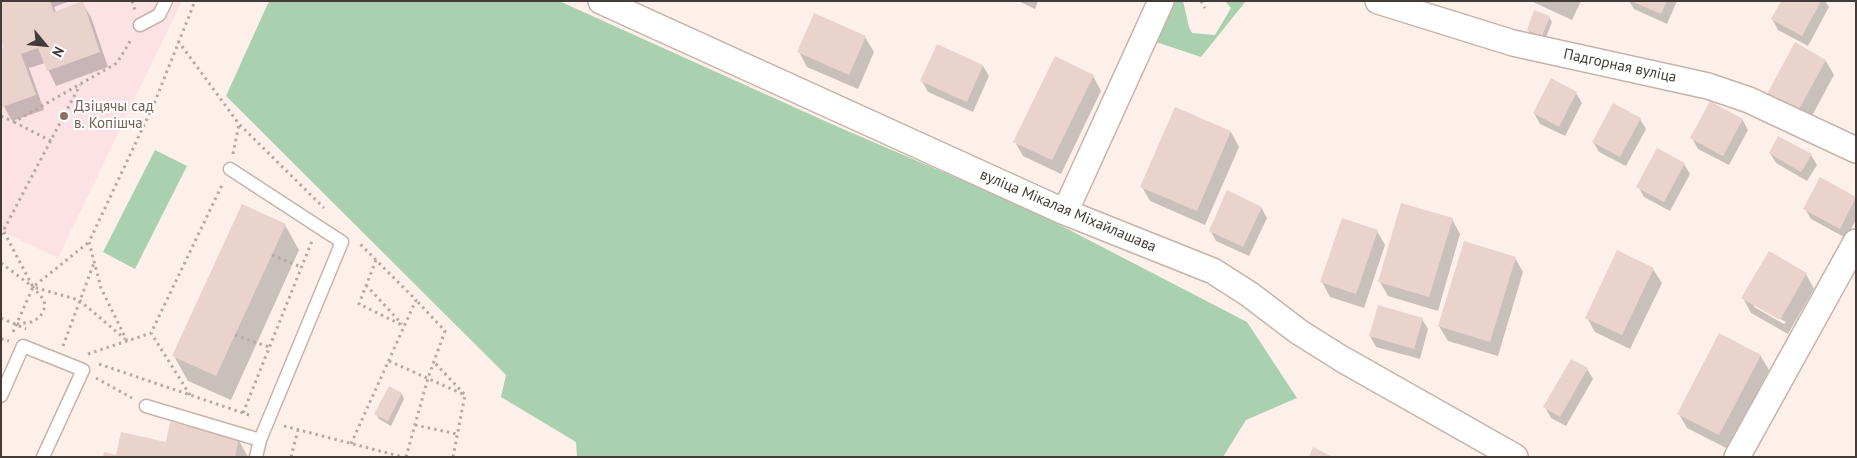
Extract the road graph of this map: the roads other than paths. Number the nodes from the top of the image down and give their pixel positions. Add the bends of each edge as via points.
1 (166, 1) edge
2 (601, 1) edge
3 (1161, 1) edge
4 (1378, 1) edge
5 (140, 25) road end
6 (1856, 150) edge
7 (230, 169) road end
8 (1064, 212) junction
9 (1856, 242) edge
10 (1, 396) edge
11 (146, 406) road end
12 (260, 440) junction
13 (43, 457) edge
14 (256, 457) edge
15 (1514, 457) edge
16 (1736, 457) edge

1 - 5 lane via 160,15
2 - 8 street, вуліца Мікалая Міхайлашава
3 - 8 street
4 - 6 street, Падгорная вуліца via 1513,43 1708,86 1749,100
7 - 12 lane via 342,242
8 - 15 street, вуліца Мікалая Міхайлашава via 1213,272 1328,350
9 - 16 street
10 - 13 lane via 23,346 83,370
11 - 12 lane
12 - 14 lane

